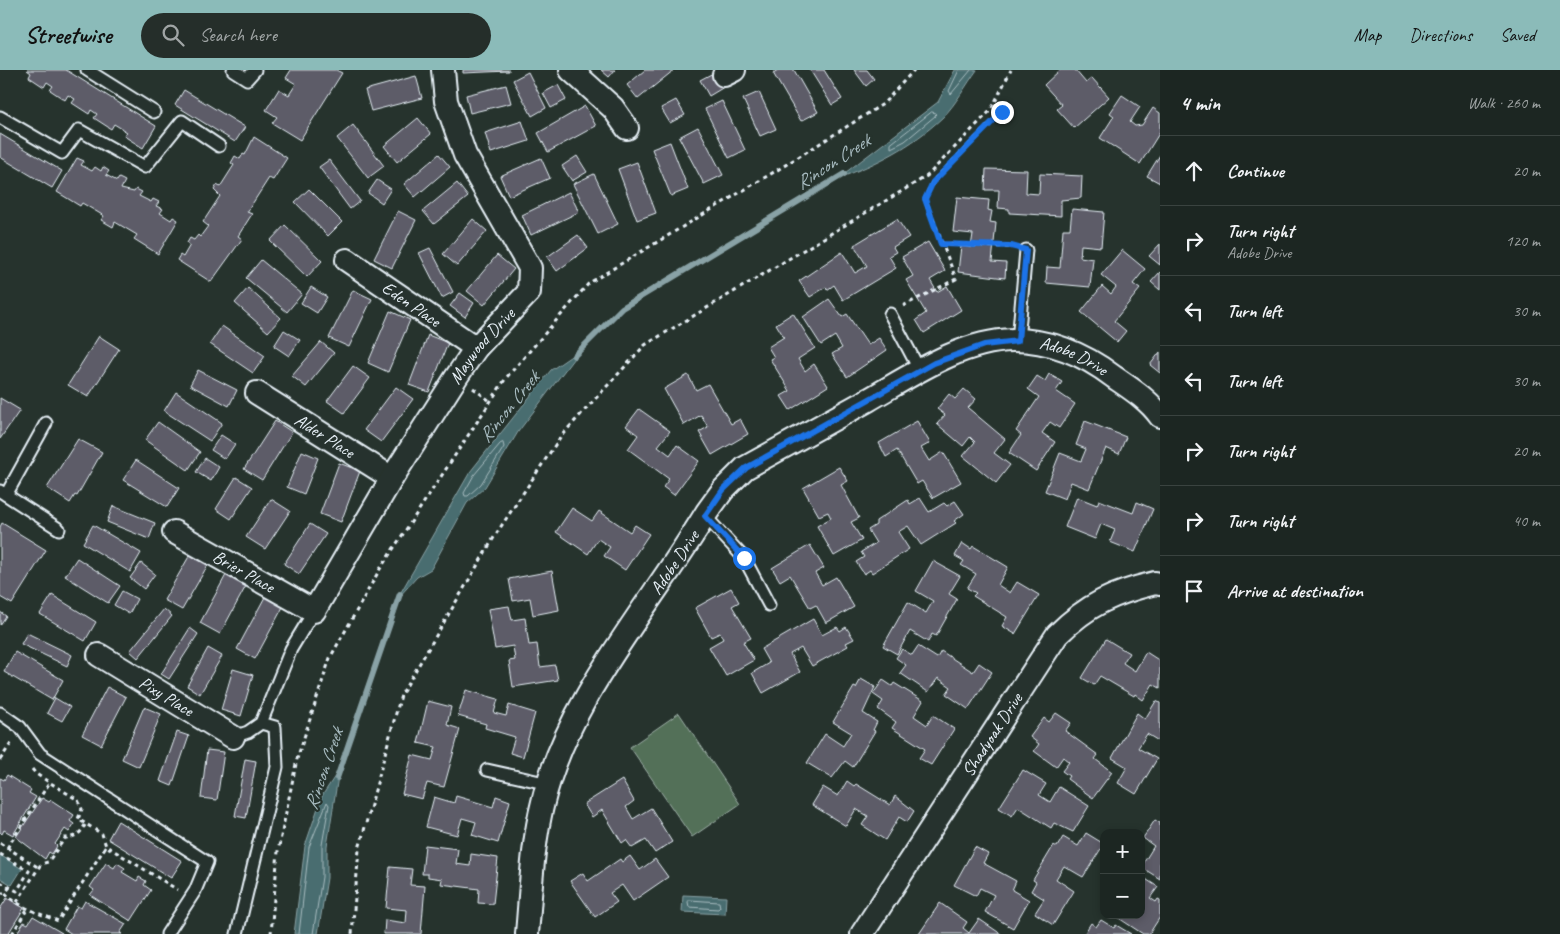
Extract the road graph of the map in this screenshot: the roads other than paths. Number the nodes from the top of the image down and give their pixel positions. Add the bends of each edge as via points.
1 (87, 70) edge
2 (233, 70) edge
3 (255, 70) edge
4 (443, 70) edge
5 (571, 70) edge
6 (154, 112) dead end
7 (0, 118) edge
8 (628, 128) dead end
9 (219, 146) dead end
10 (1026, 250) road end
11 (347, 260) dead end
12 (890, 314) dead end
13 (1018, 341) junction
14 (476, 348) junction
15 (920, 371) junction
16 (257, 393) dead end
17 (1160, 416) edge
18 (46, 423) dead end
19 (392, 478) junction
20 (3, 493) edge
21 (705, 516) junction
22 (59, 529) dead end
23 (174, 532) dead end
24 (1160, 584) edge
25 (769, 605) dead end
26 (314, 611) junction
27 (99, 655) dead end
28 (0, 713) edge
29 (261, 723) junction
30 (233, 737) joint
31 (488, 770) dead end
32 (549, 784) junction
33 (167, 934) edge
34 (237, 934) edge
35 (528, 934) edge
36 (862, 934) edge

1 - 6 lane
2 - 3 lane via 247,79
4 - 14 street, Maywood Drive via 446,101 466,155 530,268 529,292
5 - 8 street via 614,108
7 - 9 lane via 62,153 79,130 145,167 182,121
10 - 13 lane
11 - 14 street, Eden Place
12 - 15 lane
13 - 15 street, Adobe Drive via 984,345
13 - 17 street, Adobe Drive via 1046,343 1071,350 1098,364
14 - 19 street, Maywood Drive
15 - 21 street, Adobe Drive via 746,468 723,490
16 - 19 street, Alder Place
18 - 20 lane
19 - 26 street, Maywood Drive
20 - 22 lane
21 - 25 lane via 744,558
21 - 32 street, Adobe Drive via 575,716
23 - 26 street, Brier Place
24 - 36 street, Shadyoak Drive via 1126,590 1100,601 1075,617 1057,635
26 - 29 lane via 291,649
27 - 30 street, Pixy Place
28 - 33 lane via 20,727 40,754 206,862 196,891
29 - 30 lane
29 - 34 lane via 275,727 277,767
31 - 32 lane
32 - 35 street, Adobe Drive via 535,848

